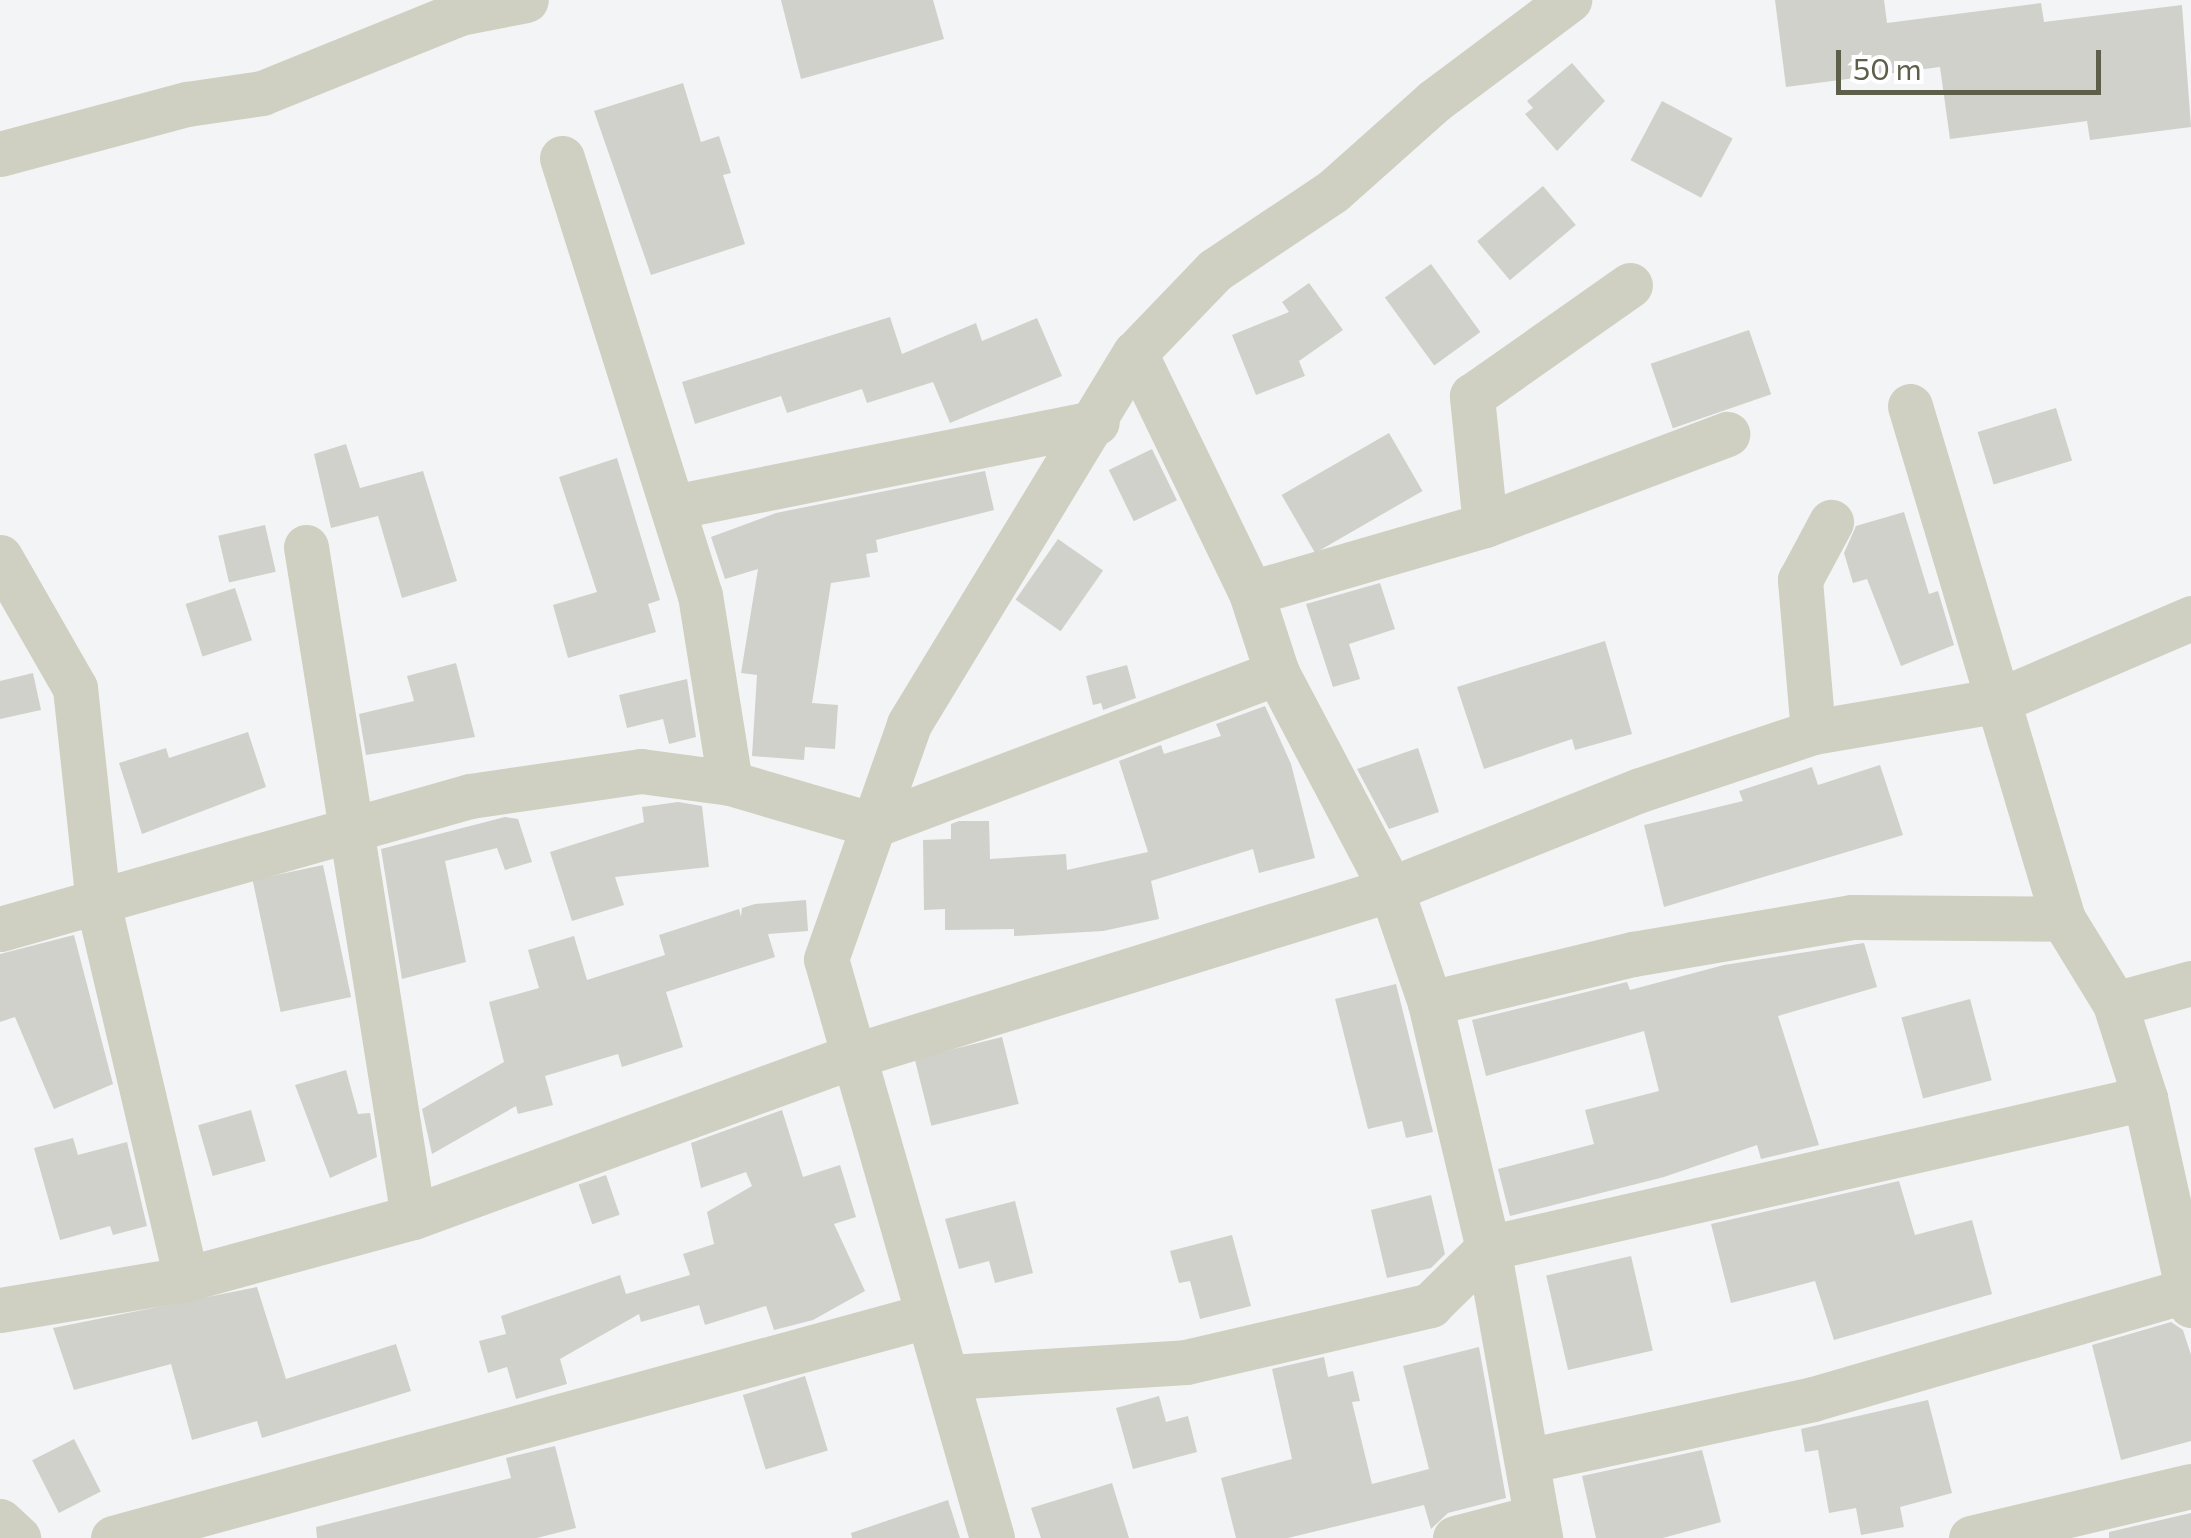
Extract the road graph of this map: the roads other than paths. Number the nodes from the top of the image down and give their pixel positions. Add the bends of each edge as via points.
1 (526, 0) edge
2 (1569, 0) edge
3 (0, 154) edge
4 (562, 158) dead end
5 (1630, 285) dead end
6 (1134, 352) junction
7 (1910, 406) dead end
8 (1097, 422) junction
9 (1727, 434) dead end
10 (673, 507) junction
11 (1832, 522) dead end
12 (1485, 525) junction
13 (306, 547) dead end
14 (0, 557) edge
15 (1250, 593) junction
16 (2191, 618) edge
17 (1276, 673) junction
18 (2000, 700) junction
19 (1814, 732) junction
20 (730, 784) junction
21 (874, 825) junction
22 (353, 834) junction
23 (1392, 889) junction
24 (98, 903) junction
25 (2063, 919) junction
26 (0, 929) edge
27 (2191, 984) edge
28 (1430, 1003) junction
29 (2115, 1004) junction
30 (853, 1056) junction
31 (2145, 1098) junction
32 (413, 1217) junction
33 (1488, 1248) junction
34 (186, 1279) junction
35 (2189, 1295) edge
36 (0, 1310) edge
37 (926, 1316) junction
38 (948, 1377) junction
39 (1531, 1460) junction
40 (2191, 1486) edge
41 (0, 1520) edge
42 (1538, 1528) edge
43 (18, 1538) edge
44 (113, 1538) edge
45 (992, 1538) edge
46 (1456, 1538) edge
47 (1971, 1538) edge

1 - 3 street via 460,13 262,93 186,104
2 - 6 street via 1434,101 1334,191 1214,270
4 - 10 street
5 - 12 street via 1472,396
6 - 8 street
6 - 15 street
7 - 18 street
8 - 10 street
8 - 21 street via 909,724
9 - 12 street
10 - 20 street via 700,595
11 - 19 street via 1800,580
12 - 15 street
13 - 22 street
14 - 24 street via 76,688
15 - 17 street
16 - 18 street
17 - 21 street
17 - 23 street
18 - 19 street
18 - 25 street
19 - 23 street via 1640,790
20 - 21 street
20 - 22 street via 642,771 470,796
21 - 30 street via 826,959
22 - 24 street
22 - 32 street
23 - 28 street
23 - 30 street
24 - 26 street
24 - 34 street
25 - 28 street via 1852,917 1633,954
25 - 29 street
27 - 29 street
28 - 33 street
29 - 31 street
30 - 32 street
30 - 37 street
31 - 33 street
31 - 35 street
32 - 34 street
33 - 38 street via 1430,1305 1186,1362
33 - 39 street
34 - 36 street
35 - 39 street via 1813,1399
37 - 38 street
37 - 44 street
38 - 45 street
39 - 42 street
40 - 47 street
41 - 43 street
42 - 46 street

